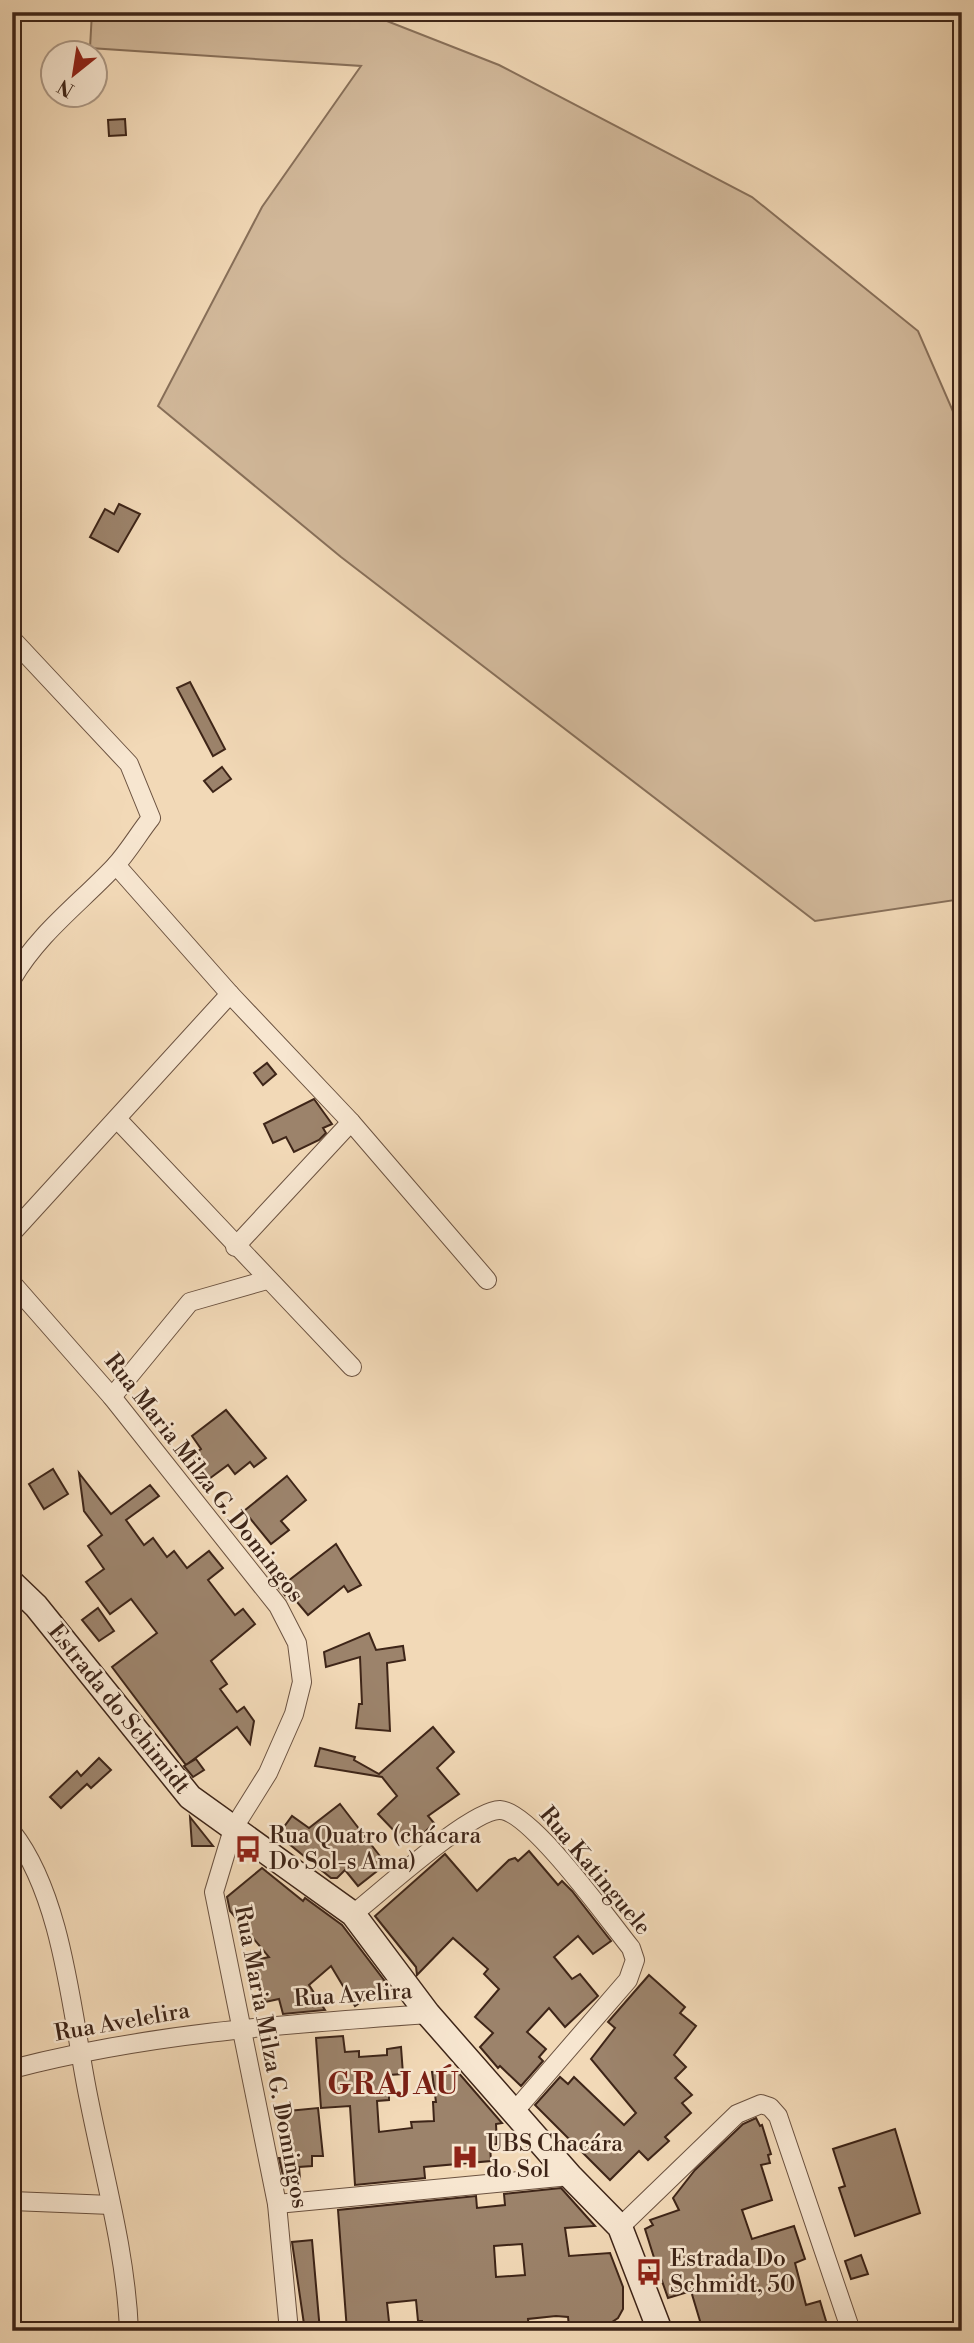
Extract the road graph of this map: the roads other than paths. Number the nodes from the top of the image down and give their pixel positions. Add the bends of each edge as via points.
1 (12, 639) edge
2 (116, 865) junction
3 (12, 979) edge
4 (230, 994) junction
5 (118, 1120) junction
6 (351, 1122) junction
7 (12, 1233) edge
8 (235, 1247) junction
9 (267, 1280) junction
10 (486, 1280) dead end
11 (12, 1283) edge
12 (352, 1367) dead end
13 (112, 1397) junction
14 (12, 1583) edge
15 (233, 1829) junction
16 (12, 1832) edge
17 (353, 1914) junction
18 (428, 2014) junction
19 (241, 2027) junction
20 (80, 2054) junction
21 (12, 2069) edge
22 (513, 2113) junction
23 (570, 2176) junction
24 (12, 2201) edge
25 (276, 2204) junction
26 (111, 2205) junction
27 (620, 2227) junction
28 (129, 2331) edge
29 (289, 2331) edge
30 (660, 2331) edge
31 (851, 2331) edge

1 - 2 street via 129,764 151,818
2 - 3 street via 28,953
2 - 4 street
4 - 5 street
4 - 6 street
5 - 7 street
5 - 8 street
6 - 8 street
6 - 10 street
8 - 9 street
9 - 12 street
9 - 13 street via 190,1302
11 - 13 street, Rua Maria Milza G. Domingos
13 - 15 street, Rua Maria Milza G. Domingos via 278,1606 297,1643 302,1682 294,1714 268,1773
14 - 15 street, Estrada do Schimidt via 36,1606 190,1797
15 - 17 street, Estrada do Schimidt
15 - 19 street, Rua Maria Milza G. Domingos via 214,1892
16 - 20 street via 41,1878
17 - 18 street, Estrada do Schimidt
17 - 22 street, Rua Katinguele via 460,1828 498,1809 532,1826 631,1948 635,1960 628,1980
18 - 19 street, Rua Avelira
18 - 22 street, Estrada do Schimidt
19 - 20 street, Rua Avelelira
19 - 25 street, Rua Maria Milza G. Domingos
20 - 21 street, Rua Avelelira
20 - 26 street
22 - 23 street, Estrada do Schimidt
23 - 25 street
23 - 27 street, Estrada do Schimidt
24 - 26 street
25 - 29 street, Rua Maria Milza G. Domingos
26 - 28 street
27 - 30 street, Estrada do Schimidt
27 - 31 street via 737,2114 761,2104 770,2107 778,2116

